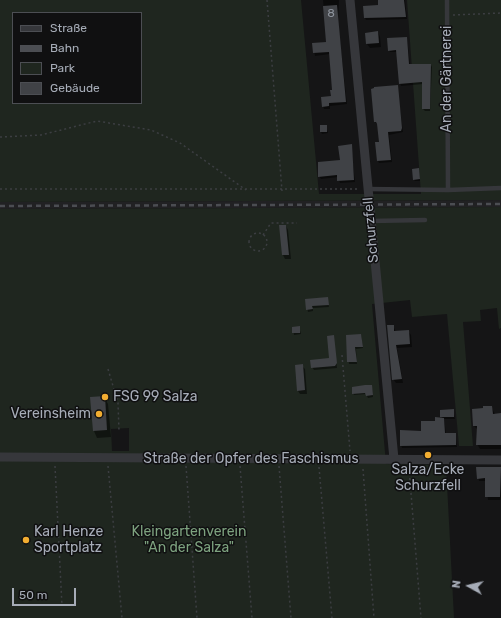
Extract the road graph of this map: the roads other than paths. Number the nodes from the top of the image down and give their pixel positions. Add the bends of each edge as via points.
1 (350, 0) edge
2 (447, 0) edge
3 (501, 188) edge
4 (368, 189) junction
5 (448, 190) junction
6 (425, 220) dead end
7 (370, 221) junction
8 (0, 457) edge
9 (394, 459) junction
10 (501, 460) edge

1 - 4 street, Schurzfell
2 - 5 lane, An der Gärtnerei
3 - 5 lane
4 - 5 lane
4 - 7 street, Schurzfell
6 - 7 lane
7 - 9 street, Schurzfell
8 - 9 street, Straße der Opfer des Faschismus
9 - 10 street, Straße der Opfer des Faschismus

